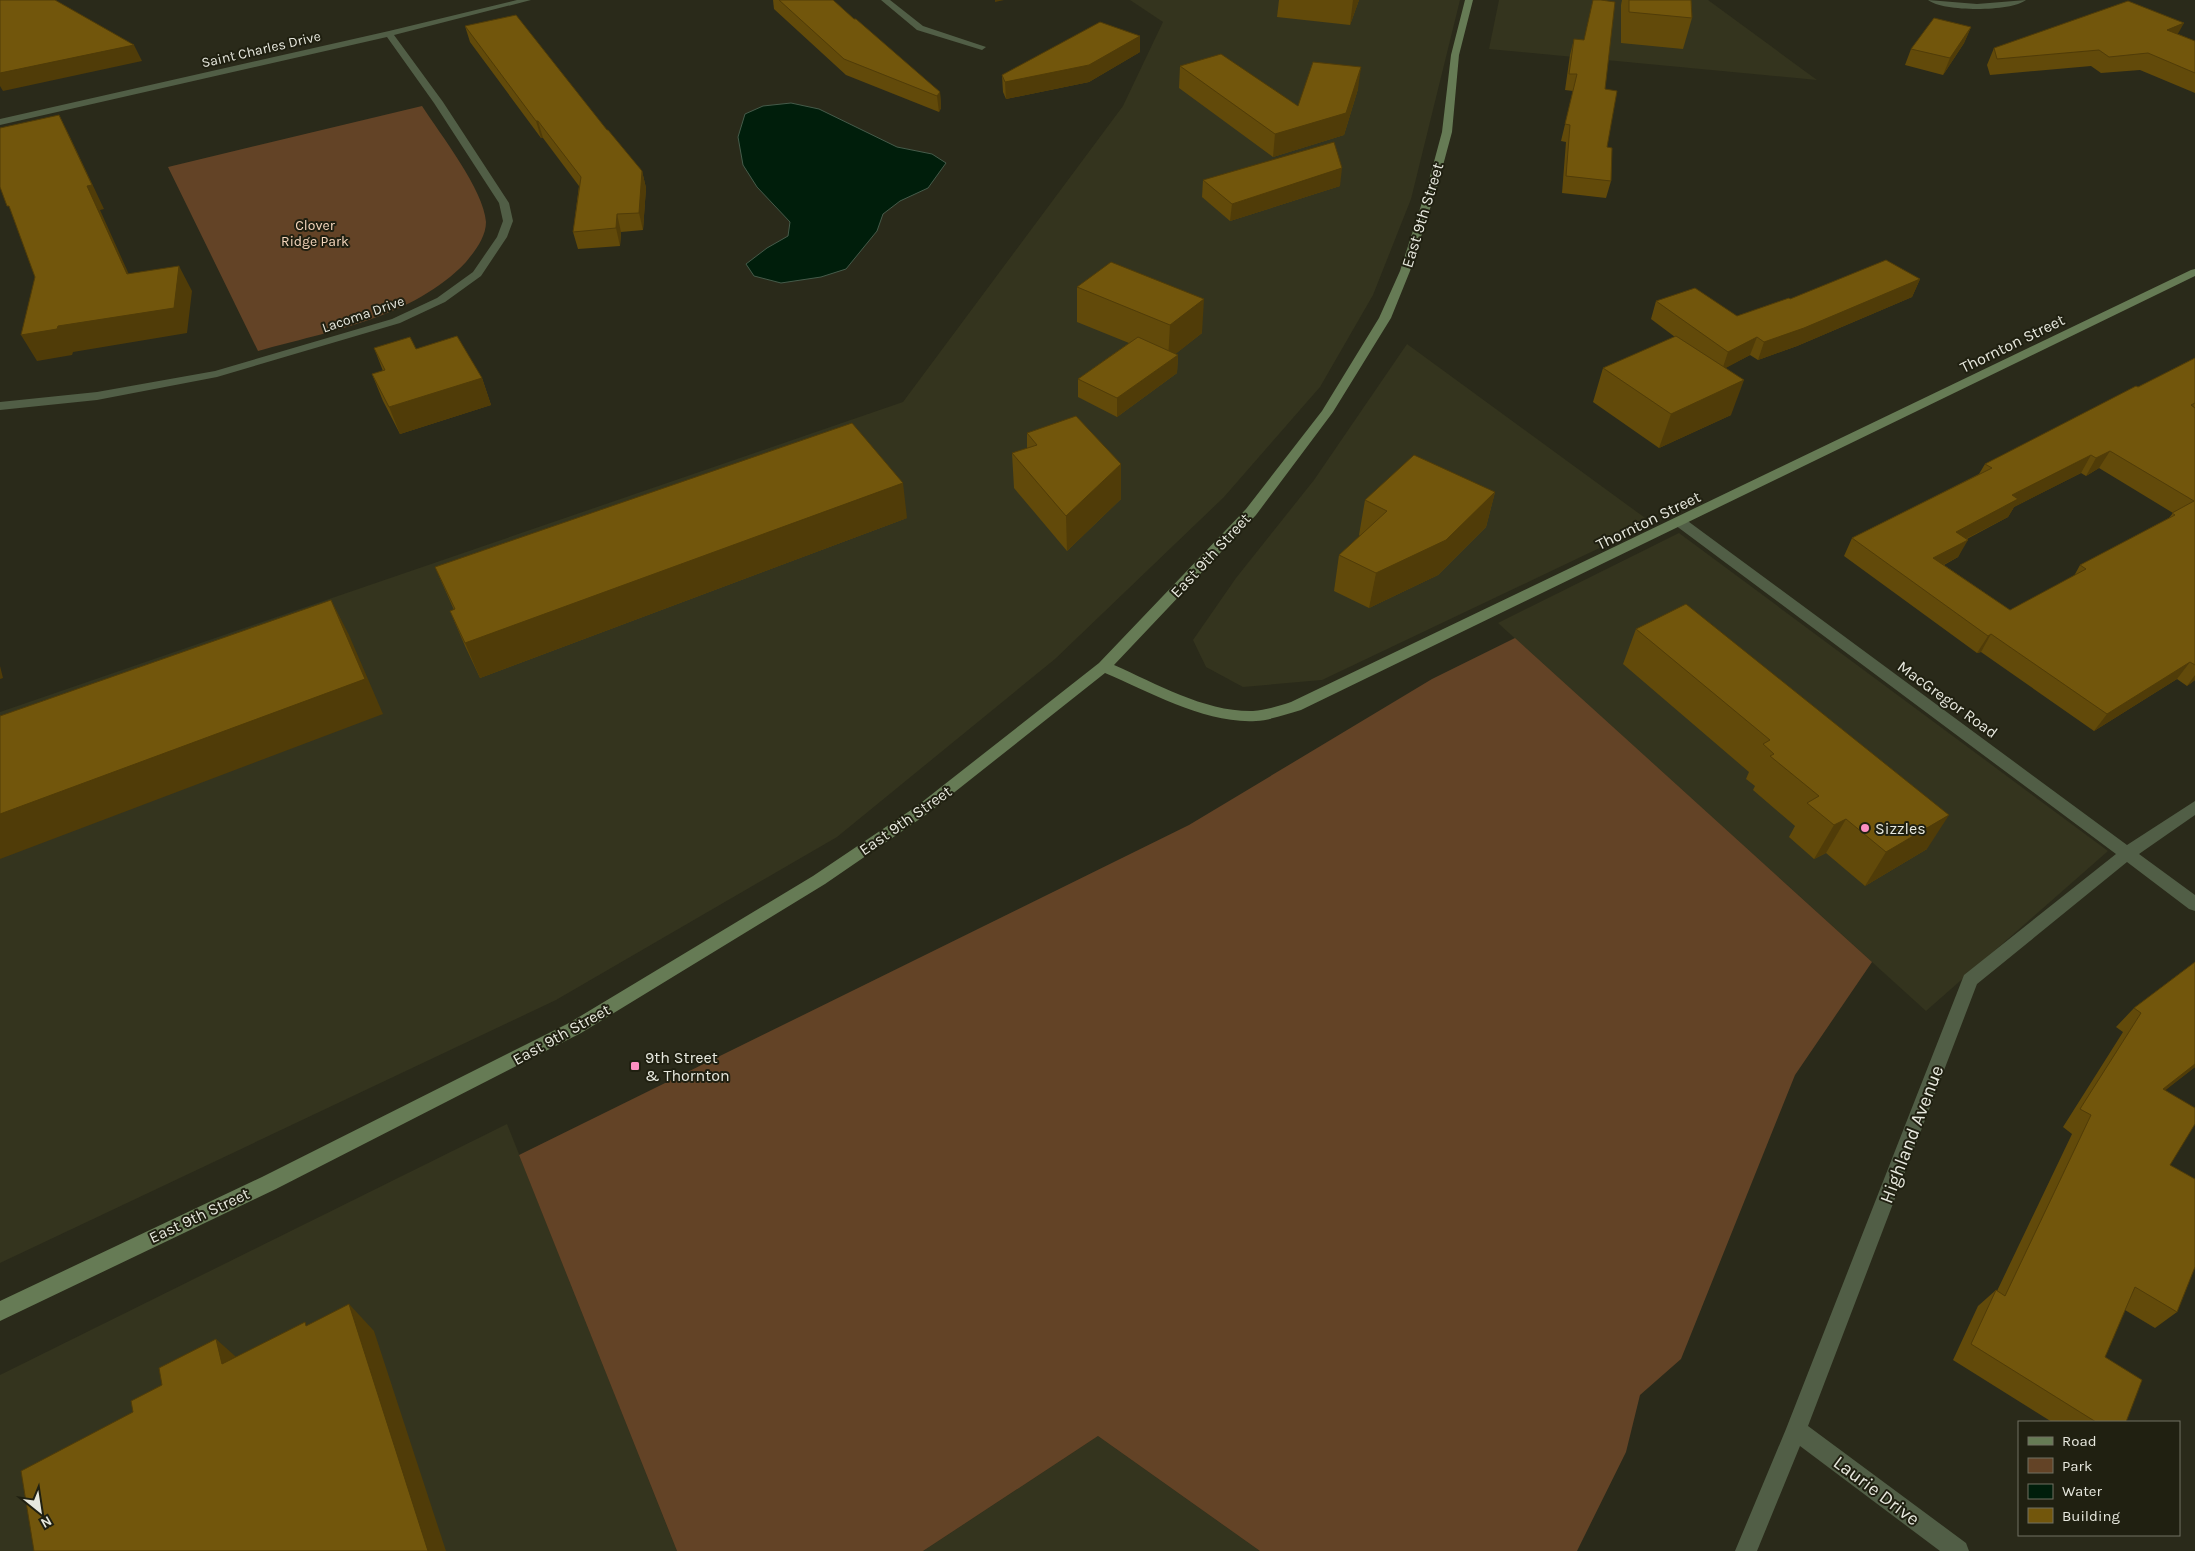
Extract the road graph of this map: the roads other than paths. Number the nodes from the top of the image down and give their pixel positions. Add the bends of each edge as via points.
1 (527, 0) edge
2 (885, 0) edge
3 (1469, 0) edge
4 (1932, 0) edge
5 (2022, 0) edge
6 (389, 34) junction
7 (982, 47) dead end
8 (0, 122) edge
9 (2195, 272) edge
10 (0, 406) edge
11 (1680, 522) junction
12 (1104, 667) junction
13 (2195, 807) edge
14 (2128, 853) junction
15 (2195, 904) edge
16 (0, 1311) edge
17 (1796, 1430) junction
18 (1746, 1551) edge
19 (1958, 1551) edge

1 - 6 street, Saint Charles Drive
2 - 7 street via 920,28
3 - 12 main road, East 9th Street via 1455,55 1447,132 1405,271 1385,318 1327,412 1251,512
4 - 5 street via 1957,6 1990,8
6 - 8 street, Saint Charles Drive
6 - 10 street, Lacoma Drive via 504,203 508,221 502,237 477,274 441,300 396,321 227,371 98,396
9 - 11 main road, Thornton Street
11 - 12 main road, Thornton Street via 1296,706 1270,715 1247,716 1210,710
11 - 14 street, MacGregor Road
12 - 16 main road, East 9th Street via 922,810 739,930 575,1028 269,1183
13 - 14 street, Highland Avenue
14 - 15 street, MacGregor Road
14 - 17 street, Highland Avenue via 1970,980
17 - 18 street, Highland Avenue
17 - 19 street, Laurie Drive

